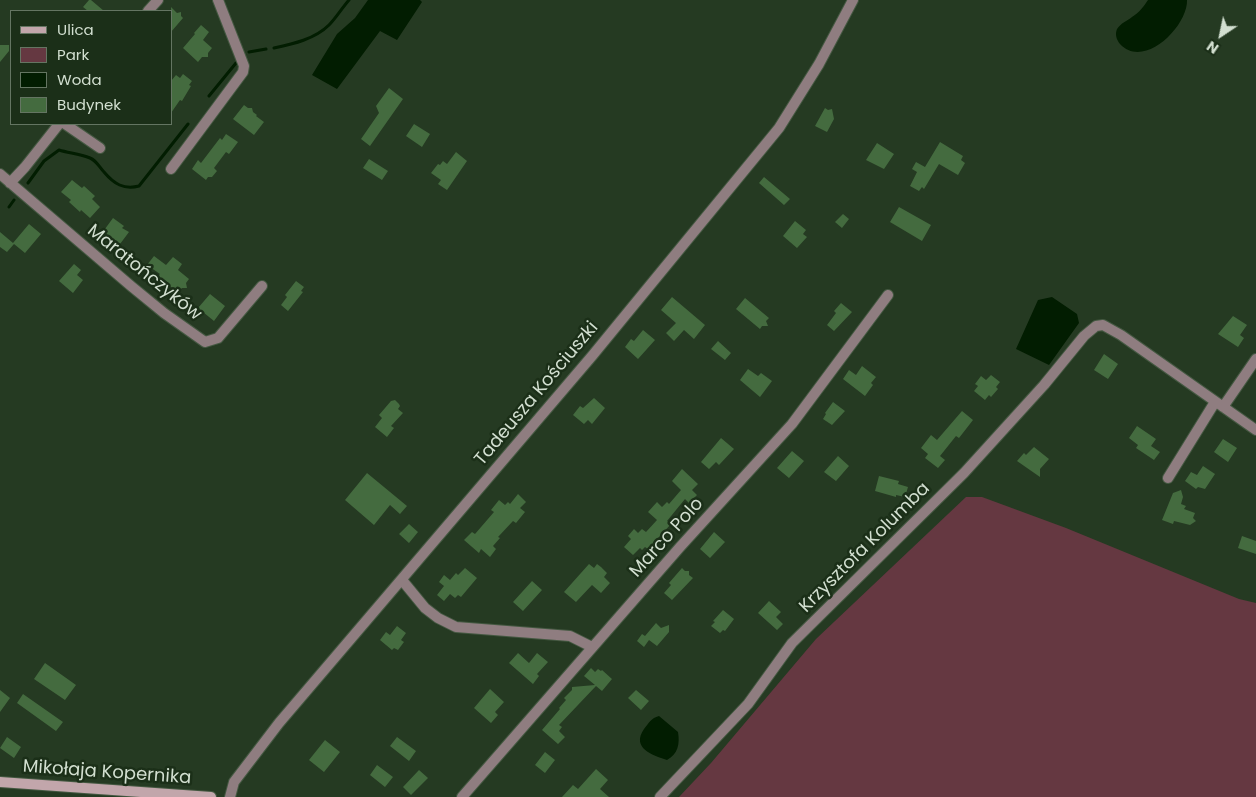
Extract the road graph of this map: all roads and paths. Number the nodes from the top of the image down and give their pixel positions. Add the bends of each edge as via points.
1 (158, 0) edge
2 (218, 0) edge
3 (853, 0) edge
4 (149, 10) edge
5 (58, 125) edge
6 (66, 125) edge
7 (100, 148) dead end
8 (171, 169) dead end
9 (0, 174) edge
10 (10, 183) junction
11 (262, 286) dead end
12 (888, 295) dead end
13 (1256, 359) edge
14 (1219, 405) junction
15 (1256, 430) edge
16 (1168, 478) dead end
17 (402, 580) junction
18 (592, 647) junction
19 (0, 782) edge
20 (211, 797) edge
21 (230, 797) edge
22 (462, 797) edge
23 (660, 797) edge

1 - 4 street
2 - 8 street via 244,66 243,72
3 - 17 street, Tadeusza Kościuszki via 819,64 779,128
5 - 10 street
6 - 7 street
9 - 10 street, Maratończyków
10 - 11 street, Maratończyków via 164,313 205,342 218,338
12 - 18 street, Marco Polo via 792,424
13 - 14 street
14 - 15 street
14 - 16 street
14 - 23 street, Krzysztofa Kolumba via 1121,335 1104,325 1096,326 964,473 792,643 748,704
17 - 18 street via 425,608 456,627 570,636
17 - 21 street, Tadeusza Kościuszki via 279,723 234,782
18 - 22 street, Marco Polo
19 - 20 street, Mikołaja Kopernika

